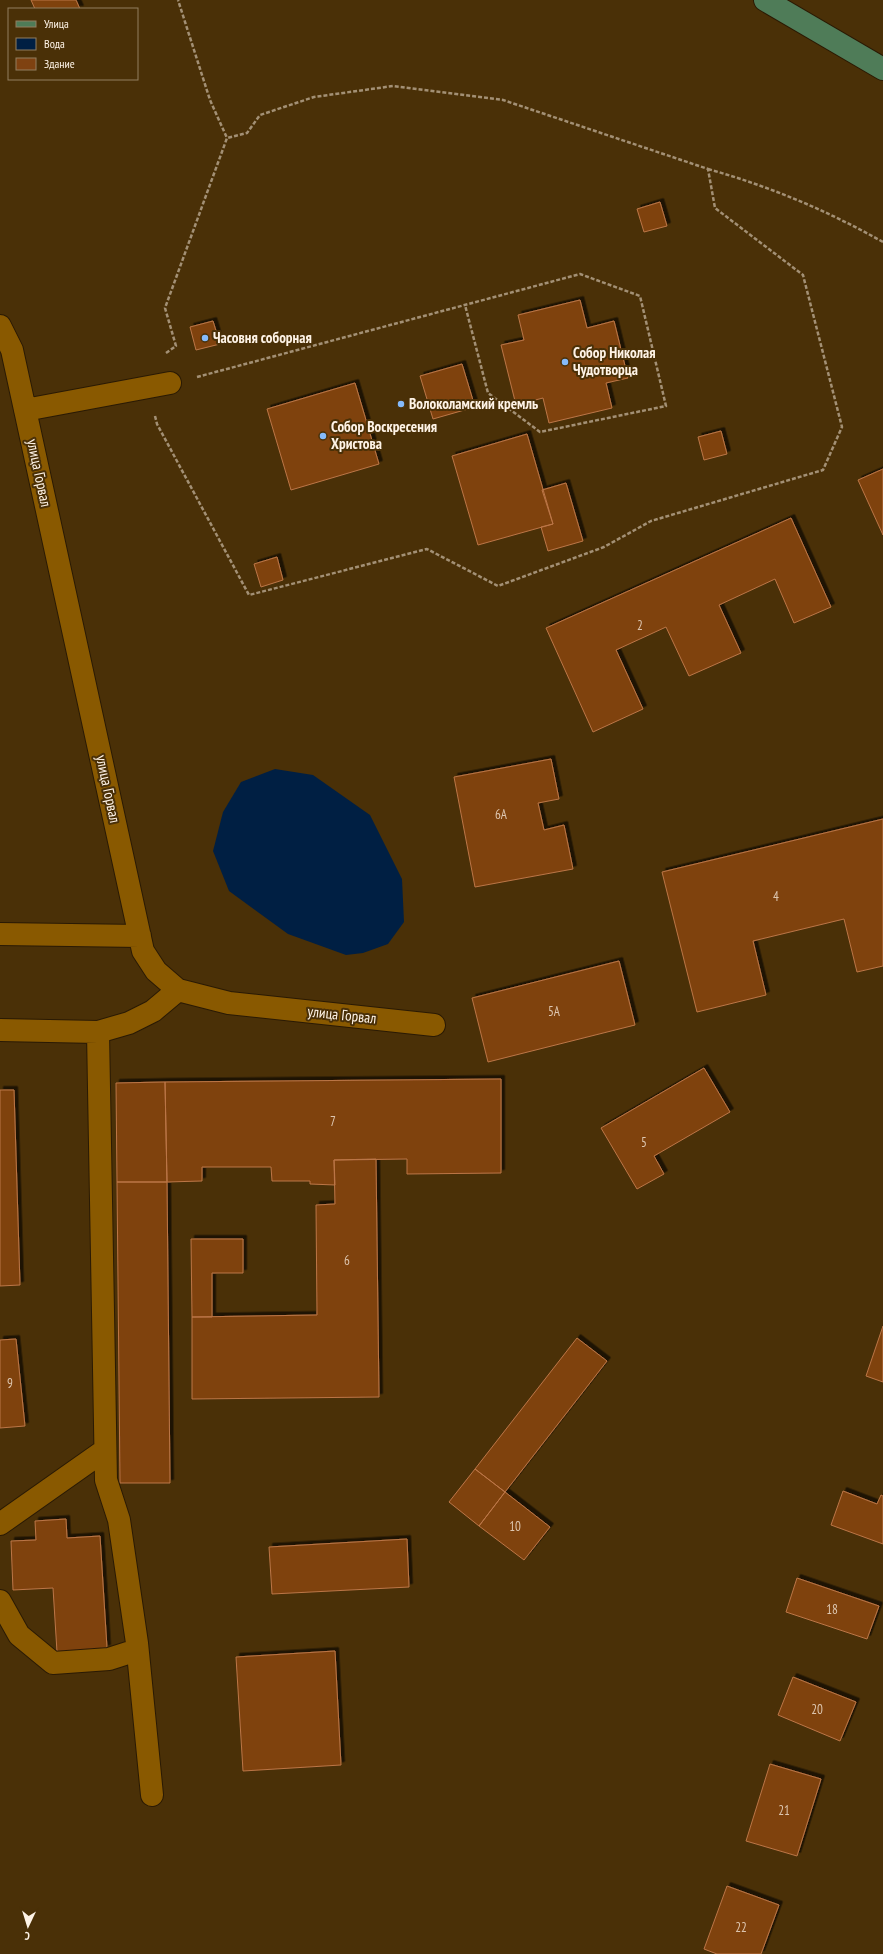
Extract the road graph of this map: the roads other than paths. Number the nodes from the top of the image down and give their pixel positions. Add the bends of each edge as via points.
1 (766, 0) edge
2 (883, 69) edge
3 (0, 326) edge
4 (170, 383) road end
5 (25, 410) junction
6 (0, 934) edge
7 (140, 936) junction
8 (178, 990) junction
9 (434, 1025) dead end
10 (0, 1030) edge
11 (98, 1032) junction
12 (105, 1450) junction
13 (0, 1524) edge
14 (0, 1601) edge
15 (137, 1650) junction
16 (152, 1795) dead end

1 - 2 main road
3 - 5 street, улица Горвал via 12,350
4 - 5 street
5 - 7 street, улица Горвал
6 - 7 street
7 - 8 street, улица Горвал via 143,951 156,971
8 - 9 street, улица Горвал via 229,1003
8 - 11 street via 153,1011 129,1023
10 - 11 street
11 - 12 street
12 - 13 street
12 - 15 street via 106,1480 119,1520
14 - 15 street via 19,1635 53,1663 109,1659
15 - 16 street

